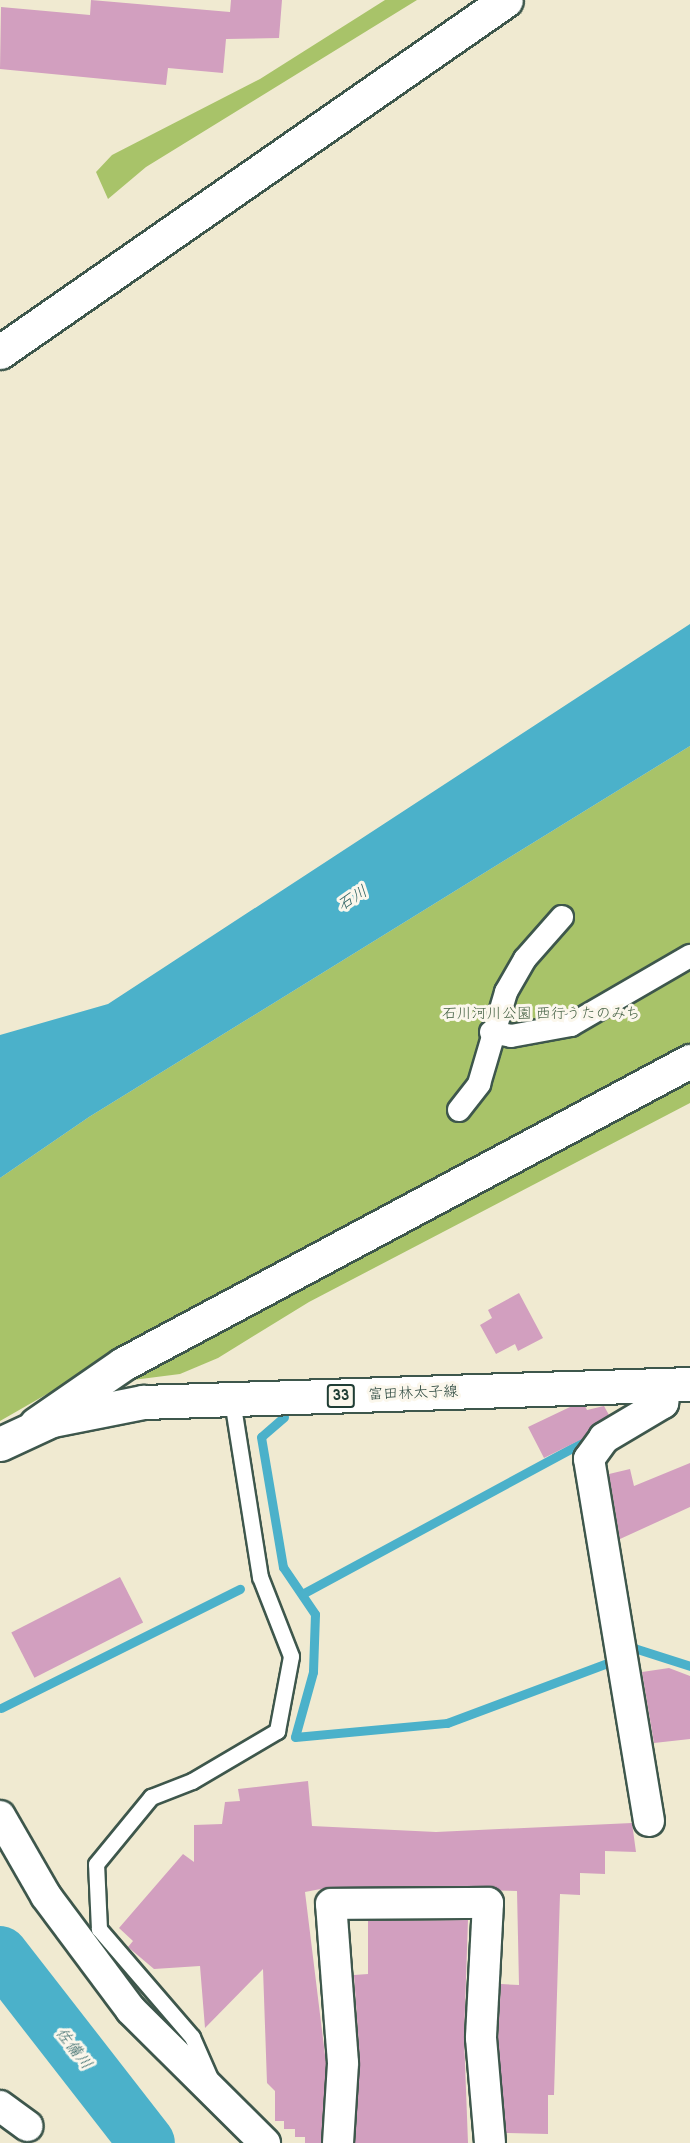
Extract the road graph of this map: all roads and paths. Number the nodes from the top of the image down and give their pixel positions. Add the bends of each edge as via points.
1 (506, 0) edge
2 (0, 352) edge
3 (562, 917) dead end
4 (690, 956) edge
5 (491, 1032) junction
6 (690, 1061) edge
7 (459, 1110) dead end
8 (677, 1384) edge
9 (232, 1400) junction
10 (30, 1428) junction
11 (0, 1444) edge
12 (0, 1816) edge
13 (649, 1821) dead end
14 (221, 2103) junction
15 (0, 2106) edge
16 (28, 2126) dead end
17 (265, 2143) edge
18 (338, 2143) edge
19 (490, 2143) edge

1 - 2 street
3 - 5 street via 525,959
4 - 5 street via 571,1025 511,1036
5 - 7 street via 478,1084
6 - 10 street via 123,1364
8 - 9 street, 富田林太子線 / 33
8 - 13 street via 663,1403 604,1438 589,1460
9 - 10 street, 富田林太子線 / 33 via 108,1406
9 - 14 lane via 260,1577 291,1656 277,1731 192,1781 151,1797 96,1864 99,1929 192,2037
10 - 11 street, 富田林太子線 / 33
12 - 14 street via 80,1945 131,2010
14 - 17 street
15 - 16 street
18 - 19 street via 343,2063 331,1904 488,1904 481,2038

